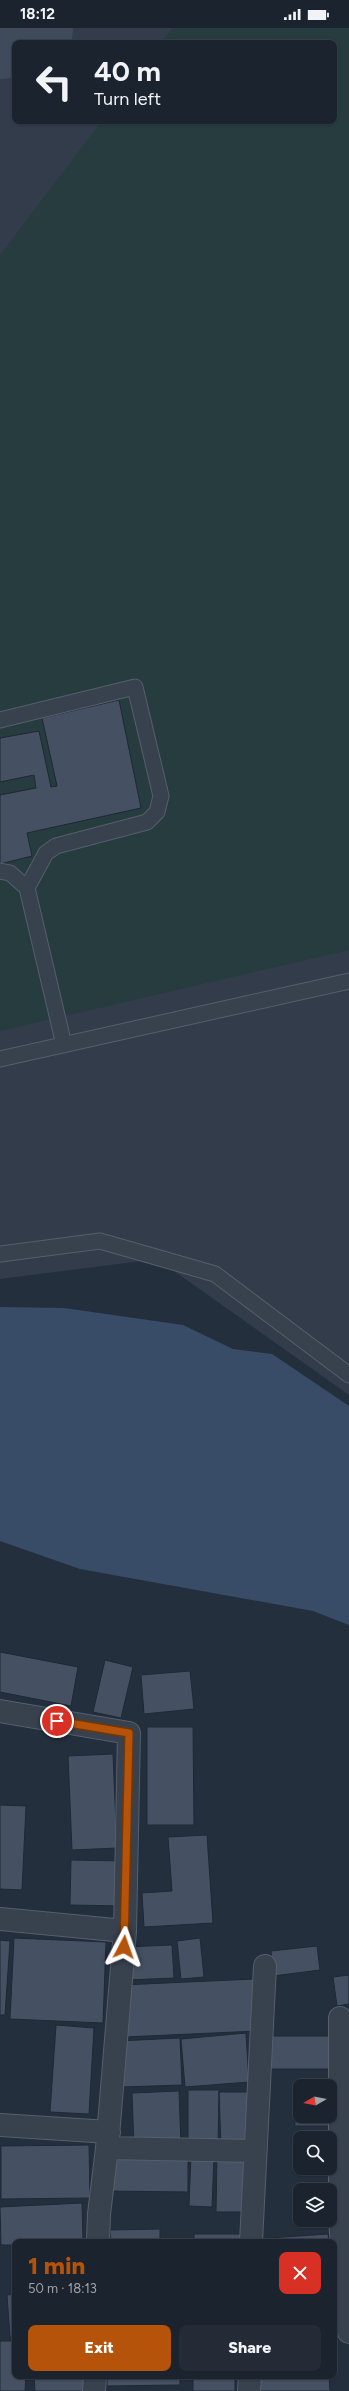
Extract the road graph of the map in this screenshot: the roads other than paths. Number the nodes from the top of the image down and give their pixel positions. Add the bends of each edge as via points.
1 (0, 720) edge
2 (0, 871) edge
3 (28, 888) junction
4 (349, 981) edge
5 (64, 1045) junction
6 (0, 1059) edge
7 (0, 1254) edge
8 (349, 1375) edge
9 (0, 1711) edge
10 (0, 1919) edge
11 (126, 1932) junction
12 (265, 1966) dead end
13 (340, 2018) dead end
14 (0, 2125) edge
15 (108, 2140) junction
16 (255, 2150) junction
17 (98, 2239) edge
18 (251, 2239) edge
19 (349, 2332) edge
20 (95, 2379) edge
21 (250, 2379) edge
22 (94, 2391) edge
23 (249, 2391) edge

1 - 3 lane via 135,687 161,796 157,812 148,822 56,846 46,853
2 - 3 lane via 10,874
3 - 5 lane
4 - 5 lane
5 - 6 lane
7 - 8 lane via 100,1241 215,1274
9 - 11 street via 129,1733
10 - 11 street
11 - 15 street
12 - 16 street
13 - 19 street via 340,2220
14 - 15 street
15 - 16 street
15 - 17 street
16 - 18 street
20 - 22 street
21 - 23 street

